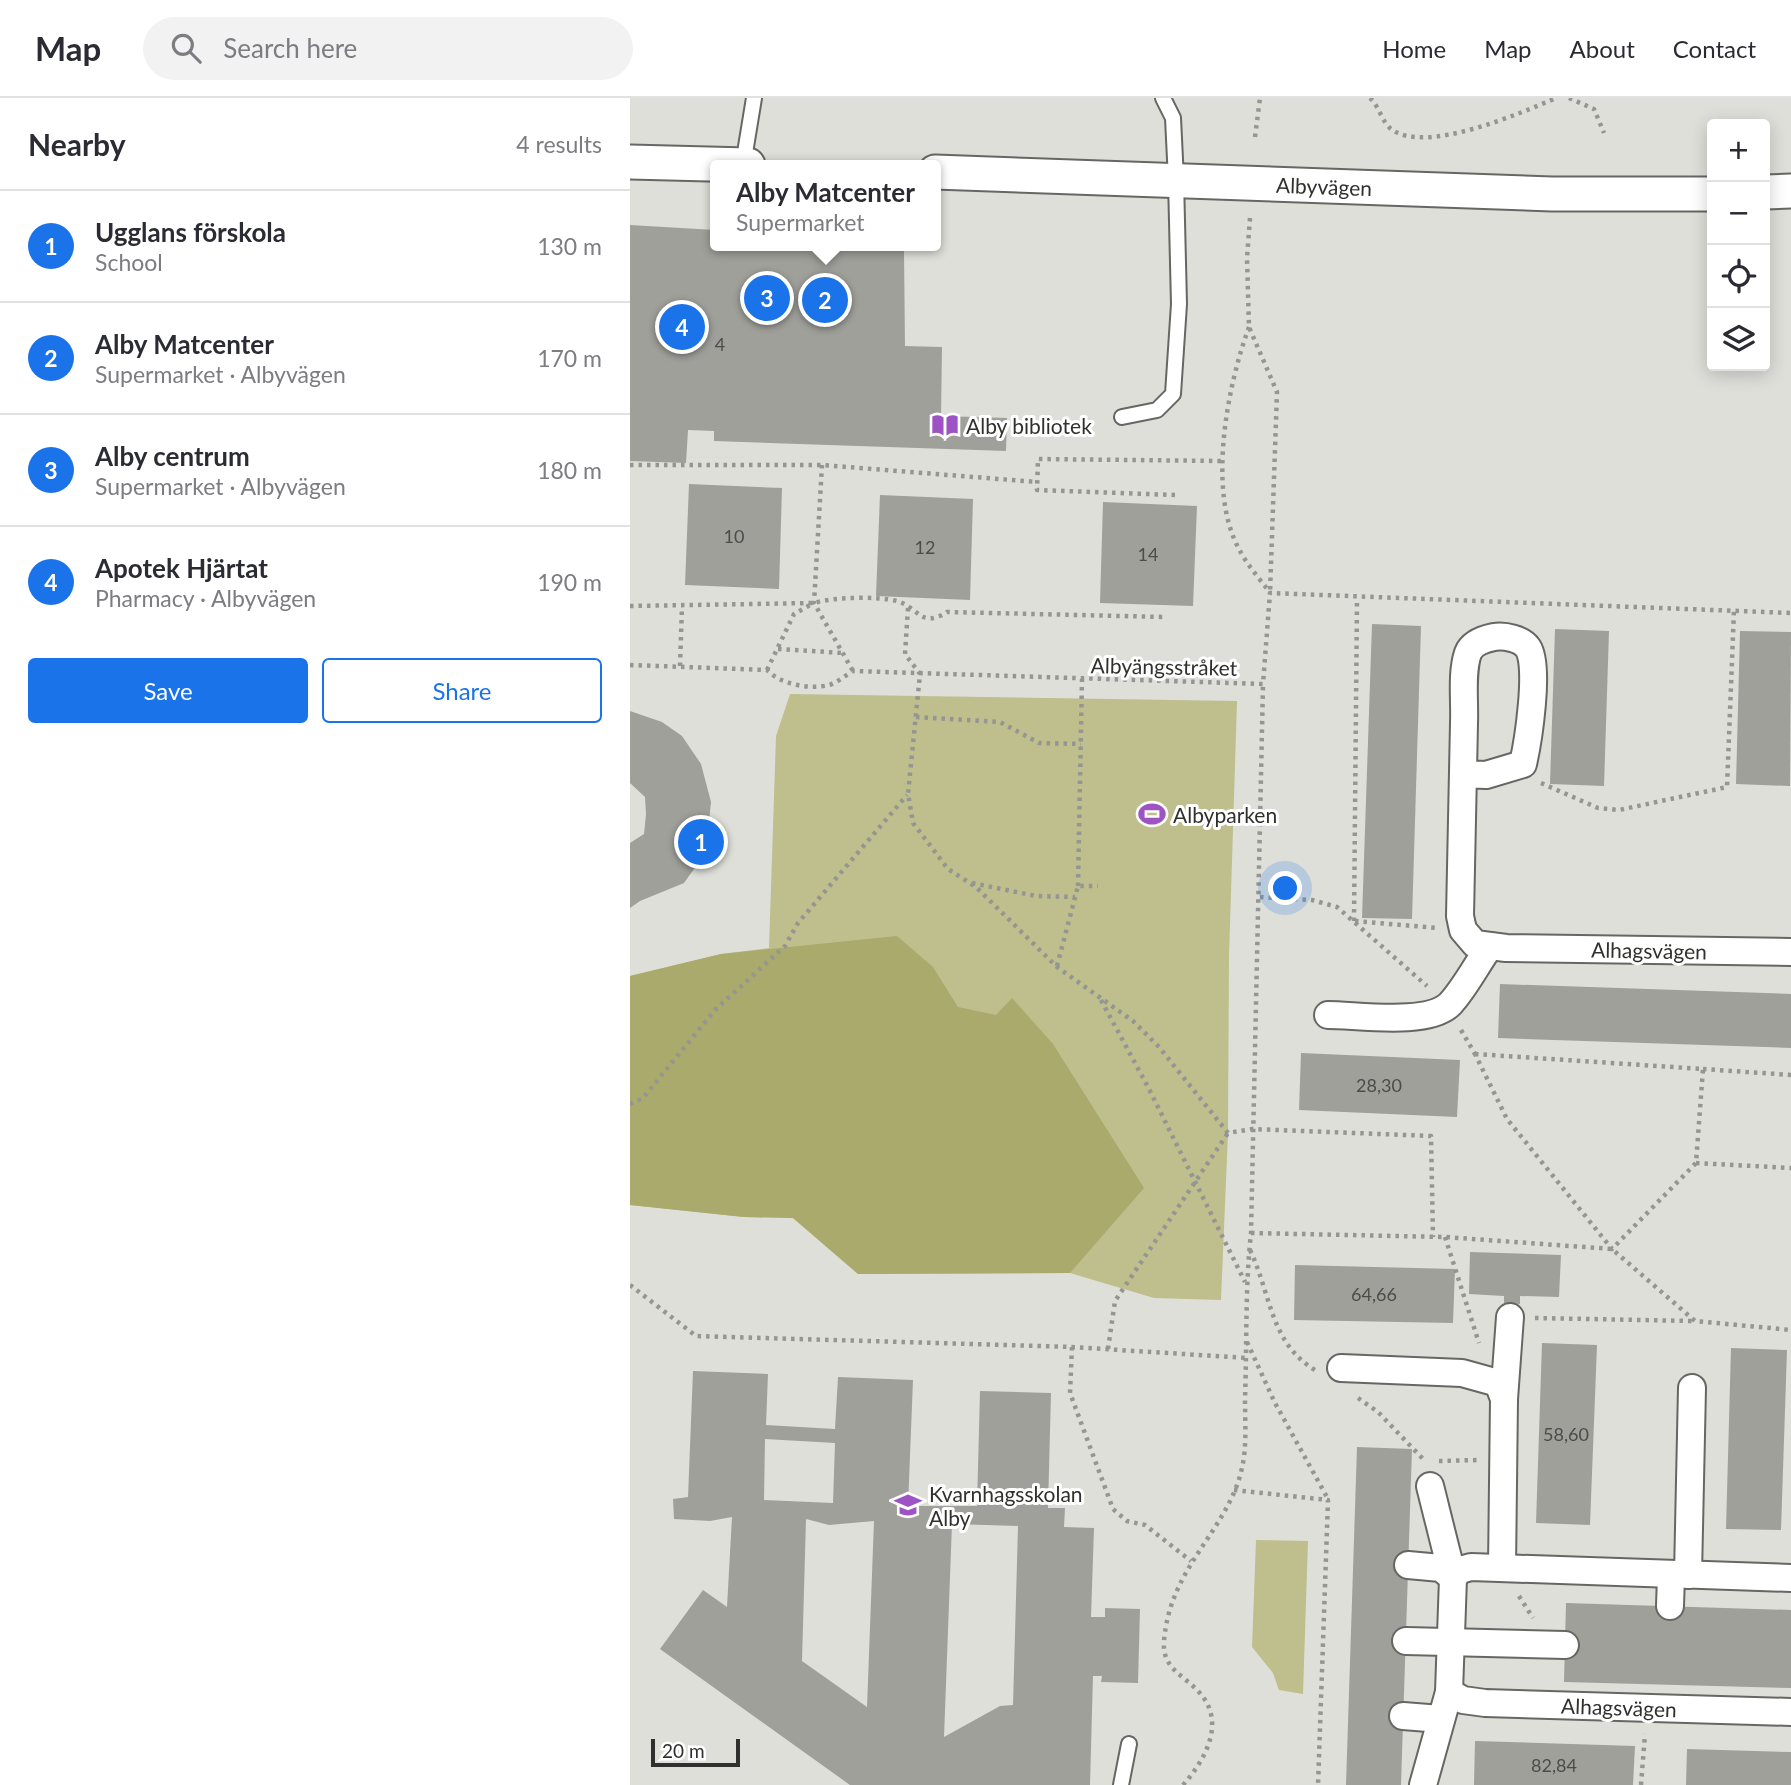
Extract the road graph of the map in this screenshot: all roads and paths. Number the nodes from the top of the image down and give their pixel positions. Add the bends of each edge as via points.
1 (754, 98) edge
2 (1163, 98) edge
3 (1260, 98) edge
4 (1556, 98) edge
5 (1569, 98) edge
6 (1374, 99) edge
7 (1604, 133) dead end
8 (1255, 137) dead end
9 (744, 160) edge
10 (632, 162) edge
11 (710, 164) edge
12 (941, 172) edge
13 (1176, 180) junction
14 (1791, 191) edge
15 (1770, 192) edge
16 (1707, 194) edge
17 (1250, 218) dead end
18 (1249, 327) junction
19 (1122, 417) dead end
20 (1223, 461) junction
21 (630, 465) edge
22 (822, 465) junction
23 (1037, 482) junction
24 (1175, 495) dead end
25 (1270, 593) junction
26 (1357, 599) junction
27 (814, 603) junction
28 (630, 606) edge
29 (682, 607) junction
30 (908, 608) junction
31 (1734, 610) junction
32 (1791, 613) edge
33 (1165, 617) dead end
34 (778, 649) junction
35 (843, 653) junction
36 (630, 665) edge
37 (680, 666) junction
38 (766, 670) junction
39 (853, 671) junction
40 (920, 674) junction
41 (1082, 679) junction
42 (1262, 684) junction
43 (916, 717) junction
44 (1081, 744) junction
45 (1463, 774) junction
46 (1539, 782) dead end
47 (908, 794) junction
48 (968, 882) junction
49 (1078, 886) junction
50 (1098, 886) dead end
51 (1075, 897) junction
52 (1260, 897) junction
53 (1354, 921) junction
54 (1463, 930) junction
55 (1498, 947) junction
56 (1791, 952) edge
57 (1057, 967) junction
58 (1429, 987) dead end
59 (1100, 999) junction
60 (1328, 1014) dead end
61 (1461, 1031) dead end
62 (1475, 1054) junction
63 (1703, 1069) junction
64 (1791, 1076) edge
65 (630, 1104) edge
66 (1252, 1129) junction
67 (1228, 1133) junction
68 (1696, 1163) junction
69 (1791, 1168) edge
70 (1195, 1182) junction
71 (1251, 1234) junction
72 (1433, 1237) junction
73 (1445, 1237) junction
74 (1249, 1249) junction
75 (1612, 1249) junction
76 (1246, 1283) junction
77 (630, 1285) edge
78 (1510, 1317) joint
79 (1695, 1321) junction
80 (1791, 1330) edge
81 (1246, 1341) junction
82 (1072, 1348) junction
83 (1108, 1349) junction
84 (1247, 1359) junction
85 (1309, 1367) dead end
86 (1341, 1368) dead end
87 (1692, 1388) dead end
88 (1497, 1389) junction
89 (1360, 1399) dead end
90 (1503, 1461) junction
91 (1430, 1486) dead end
92 (1234, 1490) junction
93 (1328, 1500) junction
94 (1191, 1561) junction
95 (1408, 1565) dead end
96 (1502, 1568) junction
97 (1680, 1575) junction
98 (1453, 1578) junction
99 (1791, 1578) edge
100 (1670, 1606) dead end
101 (1406, 1641) dead end
102 (1452, 1642) junction
103 (1565, 1645) dead end
104 (1449, 1692) junction
105 (1647, 1707) junction
106 (1791, 1712) edge
107 (1403, 1716) dead end
108 (1441, 1719) junction
109 (1129, 1744) dead end
110 (1121, 1785) edge
111 (1183, 1785) edge
112 (1318, 1785) edge
113 (1423, 1785) edge
114 (1641, 1785) edge

1 - 9 lane
2 - 13 lane via 1174,118
3 - 8 path
4 - 6 path via 1503,120 1418,138 1390,129
5 - 7 path via 1594,109
10 - 11 street
12 - 13 street, Albyvägen
13 - 16 street, Albyvägen via 1552,194
13 - 19 lane via 1179,304 1173,394 1157,410
14 - 15 street
17 - 18 path
18 - 20 path via 1235,365
18 - 25 path, Albyängsstråket via 1277,392
20 - 23 path via 1038,459
20 - 25 path via 1223,496 1238,548
21 - 22 path
22 - 23 path
22 - 27 path
23 - 24 path via 1037,490
25 - 26 path
25 - 42 path, Albyängsstråket
26 - 31 path
26 - 53 path
27 - 29 path
27 - 30 path via 829,599 899,601
27 - 34 path via 794,614
27 - 35 path
28 - 29 path
29 - 37 path
30 - 33 path via 921,617 937,618 947,612
30 - 40 path via 905,654
31 - 32 path
31 - 46 path via 1727,787 1619,810 1598,808
34 - 35 path
34 - 38 path
35 - 39 path
36 - 37 path, Albyängsstråket
37 - 38 path, Albyängsstråket
38 - 39 path, Albyängsstråket via 777,681 829,685
39 - 40 path, Albyängsstråket
40 - 41 path, Albyängsstråket
40 - 43 path
41 - 42 path, Albyängsstråket
41 - 44 path
42 - 52 path
43 - 44 path via 1000,722 1039,743
43 - 47 path
44 - 49 path
45 - 45 street via 1468,652 1480,640 1513,638 1527,646 1533,660 1523,764 1486,775
45 - 54 street
47 - 48 path via 919,833 934,855
47 - 65 path via 798,923 785,946 715,1010 643,1098
48 - 51 path via 1036,896
48 - 57 path
49 - 50 path
49 - 51 path
51 - 57 path
52 - 53 path via 1311,900 1337,907
52 - 66 path
53 - 54 path
53 - 58 path
54 - 55 street via 1475,944
55 - 56 street, Alhagsvägen
55 - 60 street via 1440,1011 1409,1017
57 - 59 path
59 - 67 path via 1160,1047
59 - 70 path
61 - 62 path
62 - 63 path
62 - 75 path via 1507,1119
63 - 64 path
63 - 68 path
66 - 67 path
66 - 71 path
66 - 72 path via 1432,1136
67 - 70 path
68 - 69 path
68 - 75 path
70 - 76 path
70 - 83 path via 1115,1301
71 - 72 path
71 - 74 path
72 - 73 path
73 - 75 path
73 - 88 path
74 - 76 path
74 - 85 path via 1280,1336
75 - 79 path
76 - 81 path
77 - 82 path via 696,1336
78 - 79 path
78 - 88 street
79 - 80 path
81 - 84 path
81 - 93 path
82 - 83 path
82 - 94 path via 1070,1393 1113,1509 1127,1521 1144,1525
83 - 84 path
84 - 92 path via 1244,1447
86 - 88 street via 1462,1373
87 - 97 street
88 - 90 street
89 - 90 path via 1400,1433 1429,1467 1442,1458
90 - 96 street
91 - 98 street
92 - 93 path
92 - 94 path
93 - 112 path
94 - 111 path via 1168,1612 1164,1645 1169,1667 1199,1692 1210,1710 1213,1733 1199,1767
95 - 98 street via 1441,1568
96 - 97 street
96 - 98 street via 1471,1567
97 - 99 street
97 - 100 street
98 - 102 street
101 - 102 street
102 - 103 street
102 - 104 street
104 - 105 street, Alhagsvägen via 1463,1700 1485,1703
104 - 108 street
105 - 106 street, Alhagsvägen
105 - 114 path
107 - 108 street
108 - 113 street
109 - 110 lane

